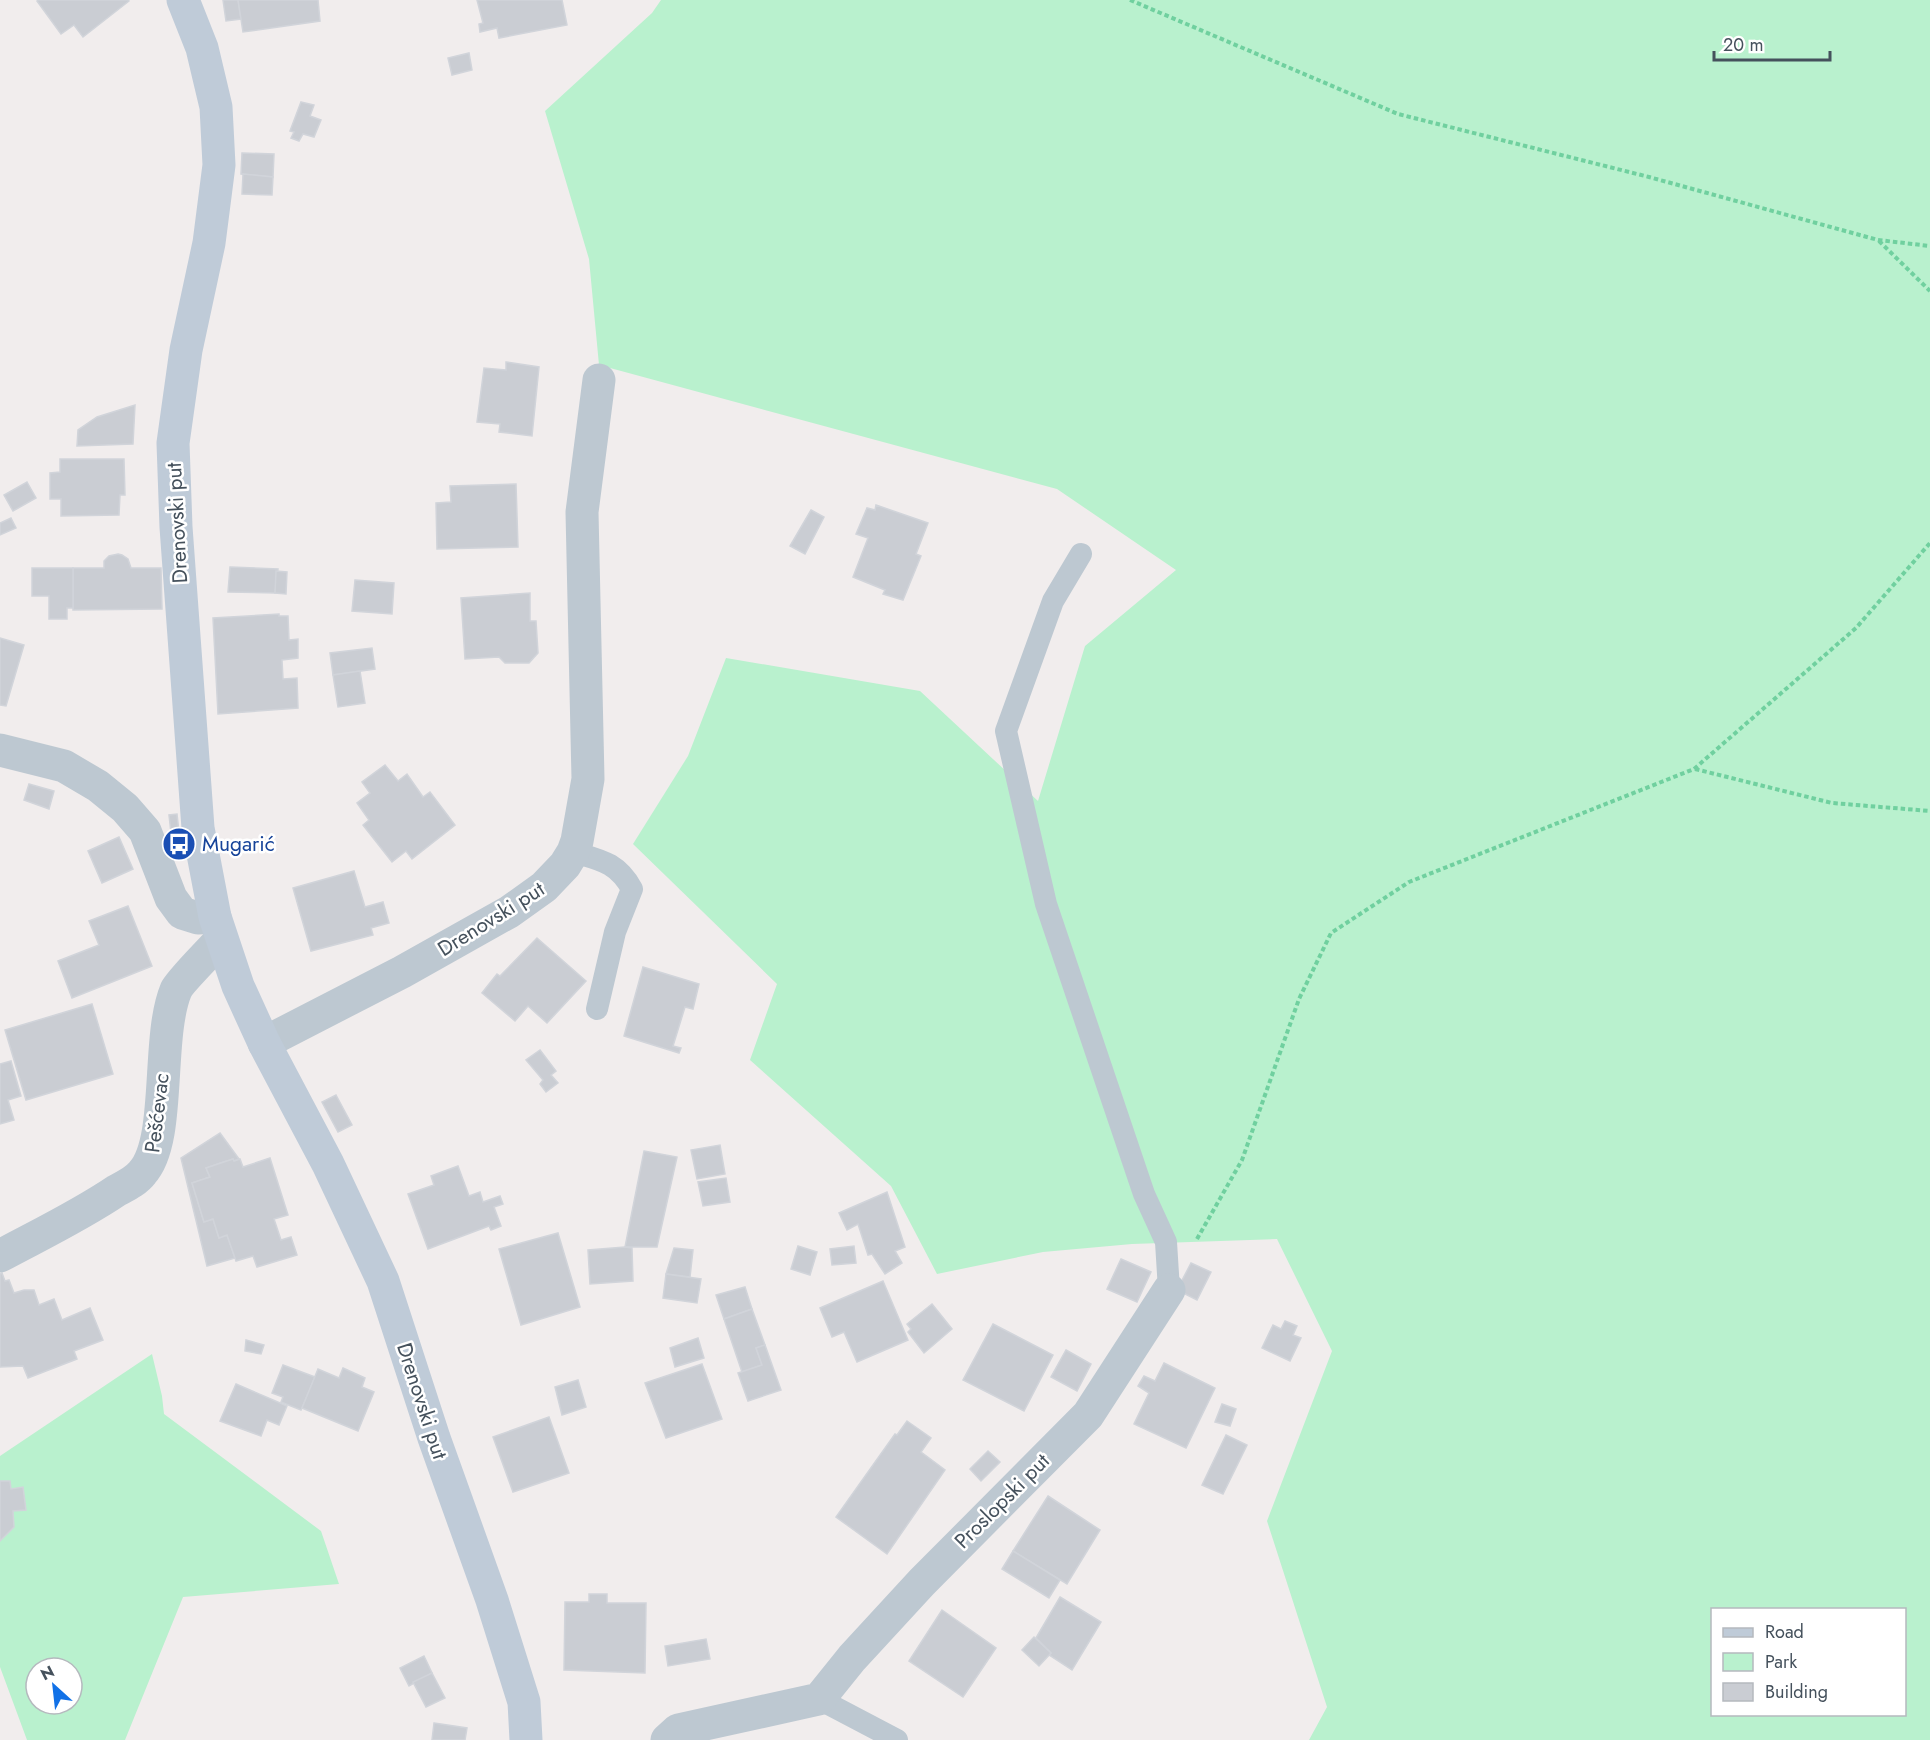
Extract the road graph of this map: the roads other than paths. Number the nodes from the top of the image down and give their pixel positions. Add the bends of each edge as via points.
1 (183, 0) edge
2 (599, 380) dead end
3 (1081, 554) dead end
4 (0, 750) edge
5 (573, 852) junction
6 (218, 928) junction
7 (597, 1009) dead end
8 (264, 1043) junction
9 (0, 1256) edge
10 (1169, 1290) joint
11 (819, 1699) junction
12 (526, 1740) edge
13 (667, 1740) edge
14 (897, 1740) edge

1 - 6 main road, Drenovski put via 202,48 216,107 219,165 173,443 198,828
2 - 5 street, Drenovski put via 582,512 588,779
3 - 10 lane via 1053,601 1006,731 1046,904 1144,1194 1166,1242
4 - 6 street via 64,766 125,808 145,831 171,898 182,913
5 - 7 lane via 606,861 625,877 632,889 615,932
5 - 8 street, Drenovski put via 544,887 509,912
6 - 8 main road, Drenovski put
6 - 9 street, Pešćevac via 176,989 164,1048 156,1148 151,1162 141,1174 93,1207
8 - 12 main road, Drenovski put via 328,1164 383,1281 524,1702
10 - 11 street, Proslopski put via 1088,1414 922,1582
11 - 13 street via 678,1730
11 - 14 lane

